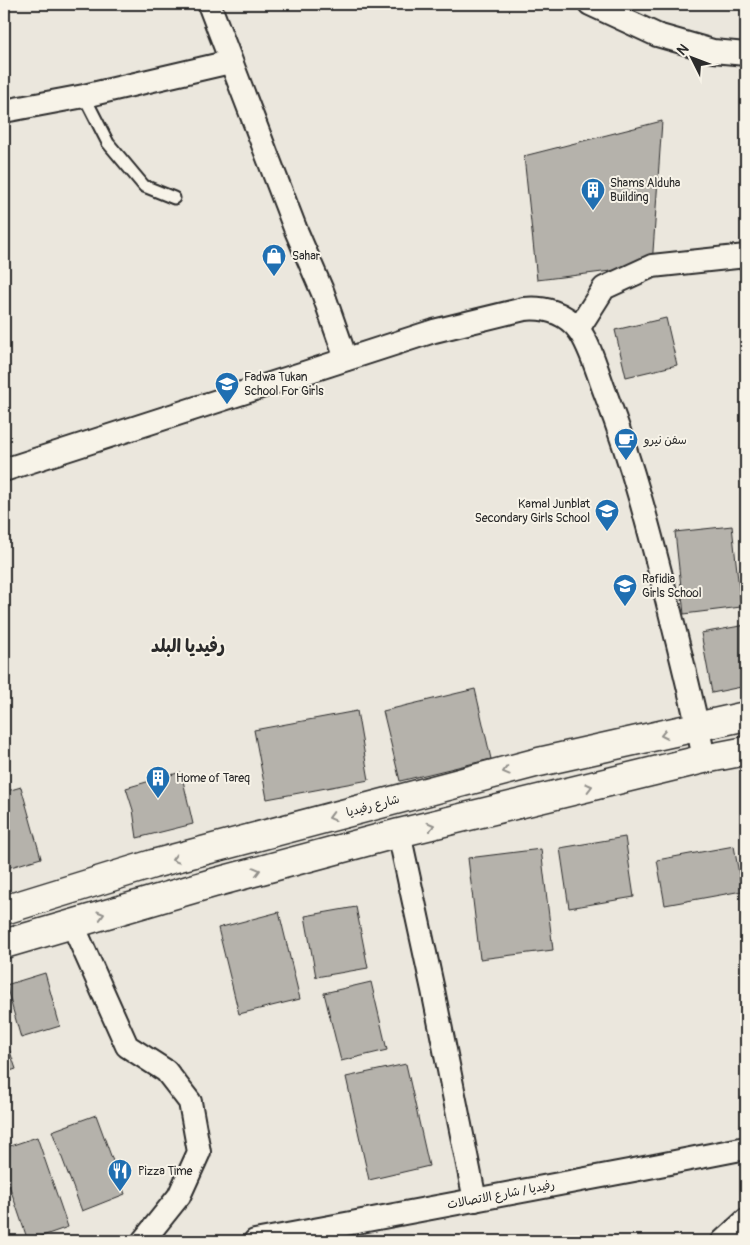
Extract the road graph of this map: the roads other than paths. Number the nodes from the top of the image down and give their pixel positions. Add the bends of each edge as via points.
1 (209, 4) edge
2 (590, 4) edge
3 (746, 54) edge
4 (230, 62) junction
5 (84, 96) junction
6 (4, 111) edge
7 (174, 198) dead end
8 (746, 256) edge
9 (578, 329) junction
10 (346, 359) junction
11 (4, 470) edge
12 (746, 716) edge
13 (698, 727) junction
14 (746, 751) edge
15 (704, 759) junction
16 (399, 834) junction
17 (4, 910) edge
18 (72, 923) junction
19 (4, 944) edge
20 (746, 1148) edge
21 (475, 1200) junction
22 (746, 1220) edge
23 (143, 1241) edge
24 (255, 1241) edge
25 (723, 1241) edge

1 - 4 street
2 - 3 street via 657,35 714,51
4 - 5 street
4 - 10 street via 294,228 323,293
5 - 6 street
5 - 7 lane via 108,143 144,186
8 - 9 street via 652,266 604,288
9 - 10 street via 555,312 524,308 434,331
9 - 13 street via 622,437 660,572
10 - 11 street
12 - 13 main road, شارع رفيديا
13 - 15 street
13 -> 17 main road, شارع رفيديا via 520,767 153,864
14 - 15 main road
16 -> 15 main road
18 -> 16 main road
16 - 21 street
18 - 19 main road
18 - 23 street via 127,1046 166,1071 190,1102 199,1152 179,1196
20 - 21 street, رفيديا / شارع الاتصالات
21 - 24 street, رفيديا / شارع الاتصالات
22 - 25 street

